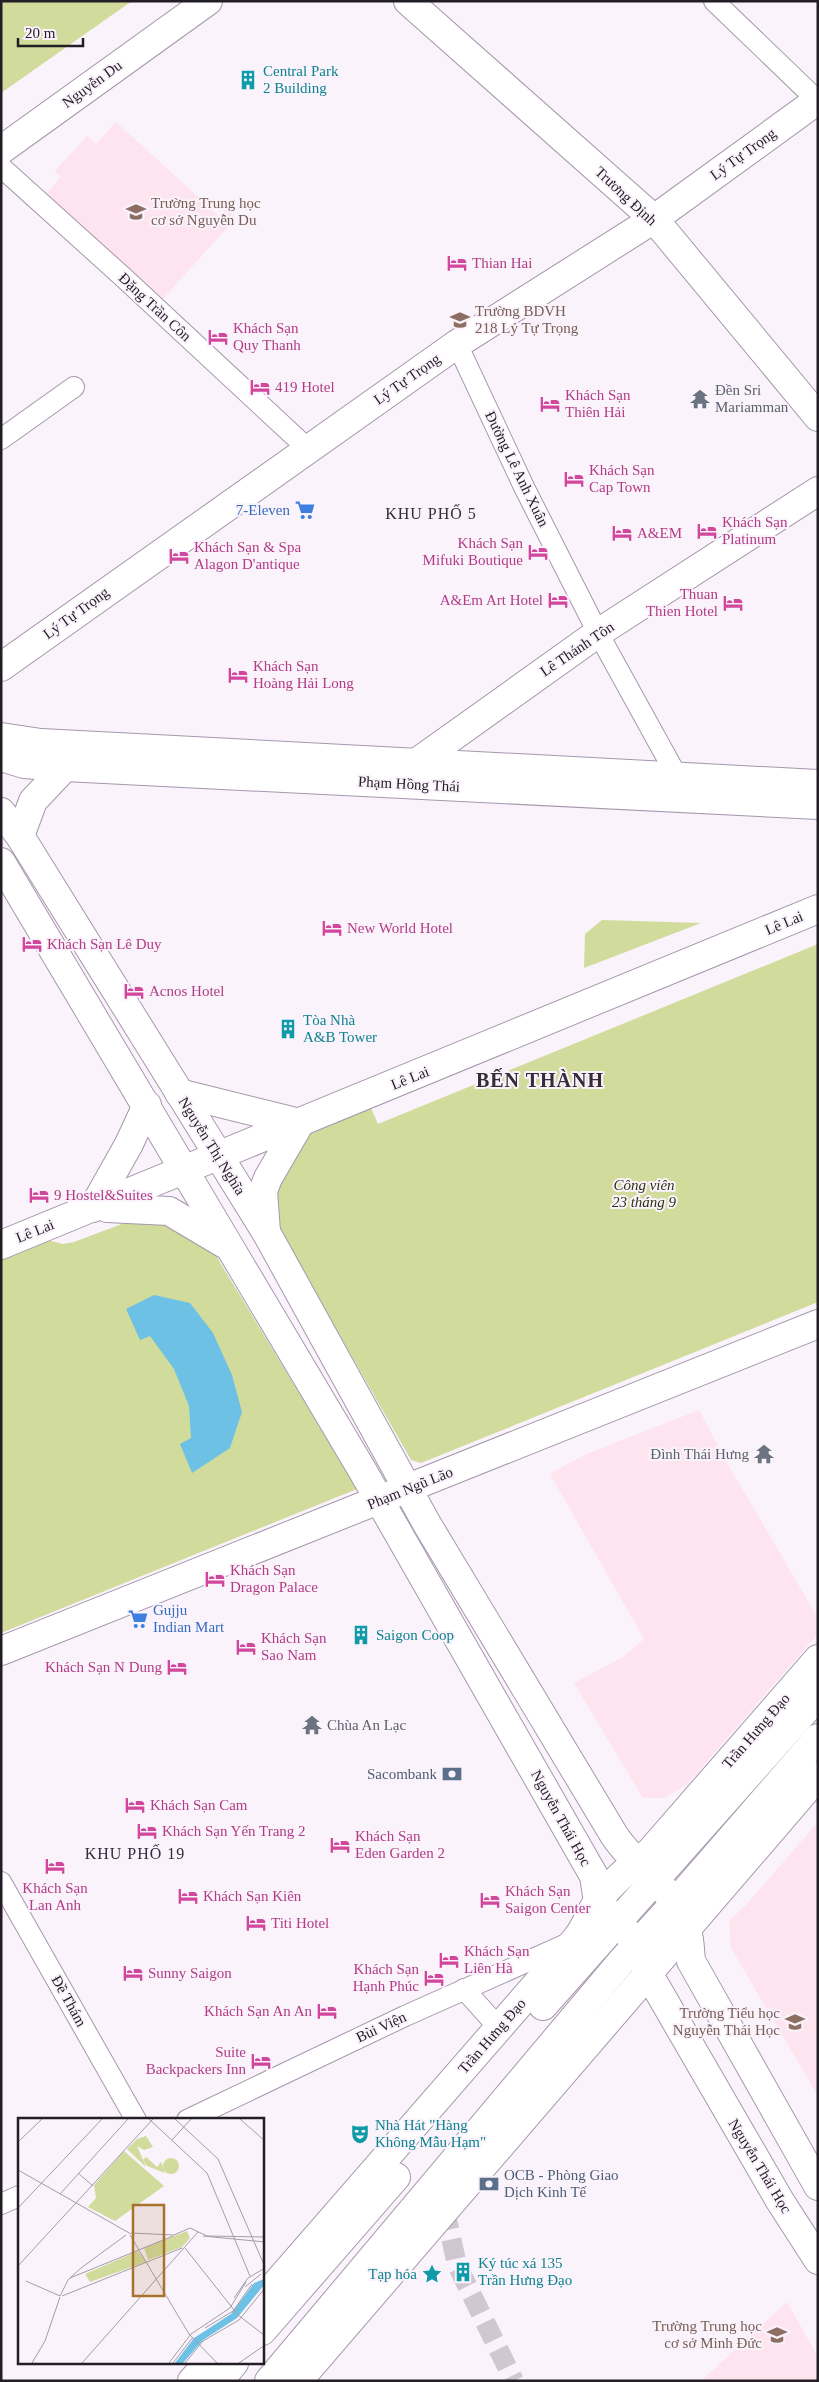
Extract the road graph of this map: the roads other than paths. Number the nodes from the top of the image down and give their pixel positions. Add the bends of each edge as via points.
1 (208, 1) edge
2 (408, 1) edge
3 (714, 1) edge
4 (818, 101) edge
5 (1, 150) edge
6 (1, 167) edge
7 (654, 219) junction
8 (457, 344) junction
9 (74, 387) dead end
10 (818, 416) edge
11 (1, 439) edge
12 (307, 448) junction
13 (818, 491) edge
14 (598, 634) junction
15 (1, 667) edge
16 (1, 737) edge
17 (1, 757) edge
18 (416, 763) junction
19 (65, 767) junction
20 (818, 784) edge
21 (678, 788) junction
22 (818, 805) edge
23 (1, 812) edge
24 (20, 836) junction
25 (1, 862) edge
26 (818, 908) edge
27 (179, 1093) junction
28 (147, 1106) junction
29 (300, 1123) junction
30 (219, 1157) junction
31 (185, 1171) junction
32 (92, 1208) junction
33 (266, 1232) junction
34 (1, 1245) edge
35 (228, 1246) junction
36 (818, 1324) edge
37 (407, 1489) junction
38 (379, 1500) junction
39 (1, 1651) edge
40 (818, 1660) edge
41 (818, 1696) edge
42 (787, 1713) junction
43 (818, 1738) edge
44 (818, 1776) edge
45 (717, 1792) junction
46 (758, 1825) junction
47 (666, 1833) junction
48 (614, 1835) junction
49 (646, 1871) junction
50 (1, 1882) edge
51 (598, 1902) junction
52 (675, 1903) junction
53 (617, 1923) junction
54 (687, 1930) junction
55 (576, 1939) junction
56 (638, 1944) junction
57 (648, 1973) junction
58 (464, 1989) junction
59 (507, 2034) junction
60 (531, 2090) junction
61 (135, 2118) edge
62 (191, 2118) edge
63 (813, 2168) edge
64 (18, 2196) edge
65 (360, 2203) junction
66 (1, 2204) edge
67 (421, 2219) junction
68 (818, 2260) edge
69 (264, 2298) edge
70 (264, 2328) edge
71 (207, 2364) edge
72 (233, 2364) edge
73 (262, 2364) edge
74 (192, 2381) edge
75 (219, 2381) edge
76 (269, 2381) edge
77 (298, 2381) edge

1 - 5 main road, Nguyễn Du
2 - 7 main road, Trương Định
3 - 4 street
4 - 7 main road, Lý Tự Trọng
6 - 12 street, Đặng Trần Côn
7 - 8 main road, Lý Tự Trọng
7 - 10 main road, Trương Định
8 - 12 main road, Lý Tự Trọng
8 - 14 street, Đường Lê Anh Xuân
9 - 11 street
12 - 15 main road, Lý Tự Trọng
13 - 14 main road, Lê Thánh Tôn
14 - 18 main road, Lê Thánh Tôn
14 - 21 street, Đường Lê Anh Xuân
16 - 18 main road, Phạm Hồng Thái via 40,743
17 - 19 main road, Phạm Hồng Thái via 24,764
18 - 21 main road, Phạm Hồng Thái
19 - 21 main road, Phạm Hồng Thái
19 - 24 main road via 33,801
20 - 21 main road, Phạm Hồng Thái
21 - 22 main road, Phạm Hồng Thái
23 - 24 main road, Nguyễn Thị Nghĩa
24 - 27 main road, Nguyễn Thị Nghĩa
25 - 28 main road
26 - 29 main road, Lê Lai
27 - 29 main road
27 - 30 main road, Nguyễn Thị Nghĩa
28 - 31 main road
28 - 32 main road
29 - 30 main road, Lê Lai
29 - 33 main road via 263,1191
30 - 31 main road, Lê Lai
30 - 33 main road, Nguyễn Thị Nghĩa
31 - 32 main road, Lê Lai
31 - 35 main road
32 - 34 main road, Lê Lai
32 - 35 main road via 169,1211
33 - 37 main road, Nguyễn Thị Nghĩa
35 - 38 main road
36 - 37 main road, Phạm Ngũ Lão
37 - 38 main road, Phạm Ngũ Lão
37 - 48 main road
38 - 39 main road, Phạm Ngũ Lão
38 - 51 main road, Nguyễn Thái Học via 594,1876
40 - 42 main road, Trần Hưng Đạo
41 - 42 main road, Trần Hưng Đạo
42 - 45 main road, Trần Hưng Đạo
43 - 46 main road
44 - 46 main road
45 - 47 main road, Trần Hưng Đạo
45 - 49 main road, Trần Hưng Đạo
46 - 52 main road
46 - 54 main road
47 - 48 main road
47 - 49 main road, Trần Hưng Đạo via 650,1852
48 - 49 main road
49 - 51 main road, Trần Hưng Đạo
49 - 52 main road
49 - 53 main road, Trần Hưng Đạo
50 - 61 street, Ðề Thám
51 - 53 main road, Nguyễn Thái Học
51 - 55 main road, Trần Hưng Đạo
52 - 54 main road
52 - 56 main road
53 - 56 main road, Nguyễn Thái Học
53 - 59 main road, Trần Hưng Đạo
54 - 57 main road
54 - 63 main road via 691,1961
55 - 58 street, Bùi Viện
55 - 59 main road, Trần Hưng Đạo
56 - 57 main road, Nguyễn Thái Học
56 - 60 main road
57 - 60 main road
57 - 68 main road, Nguyễn Thái Học via 780,2201
58 - 59 street
58 - 62 street, Bùi Viện
59 - 65 main road, Trần Hưng Đạo
60 - 67 main road
64 - 66 street
65 - 69 main road, Trần Hưng Đạo
65 - 70 main road, Trần Hưng Đạo
67 - 76 main road
67 - 77 main road
71 - 74 main road
72 - 75 main road
73 - 76 main road

